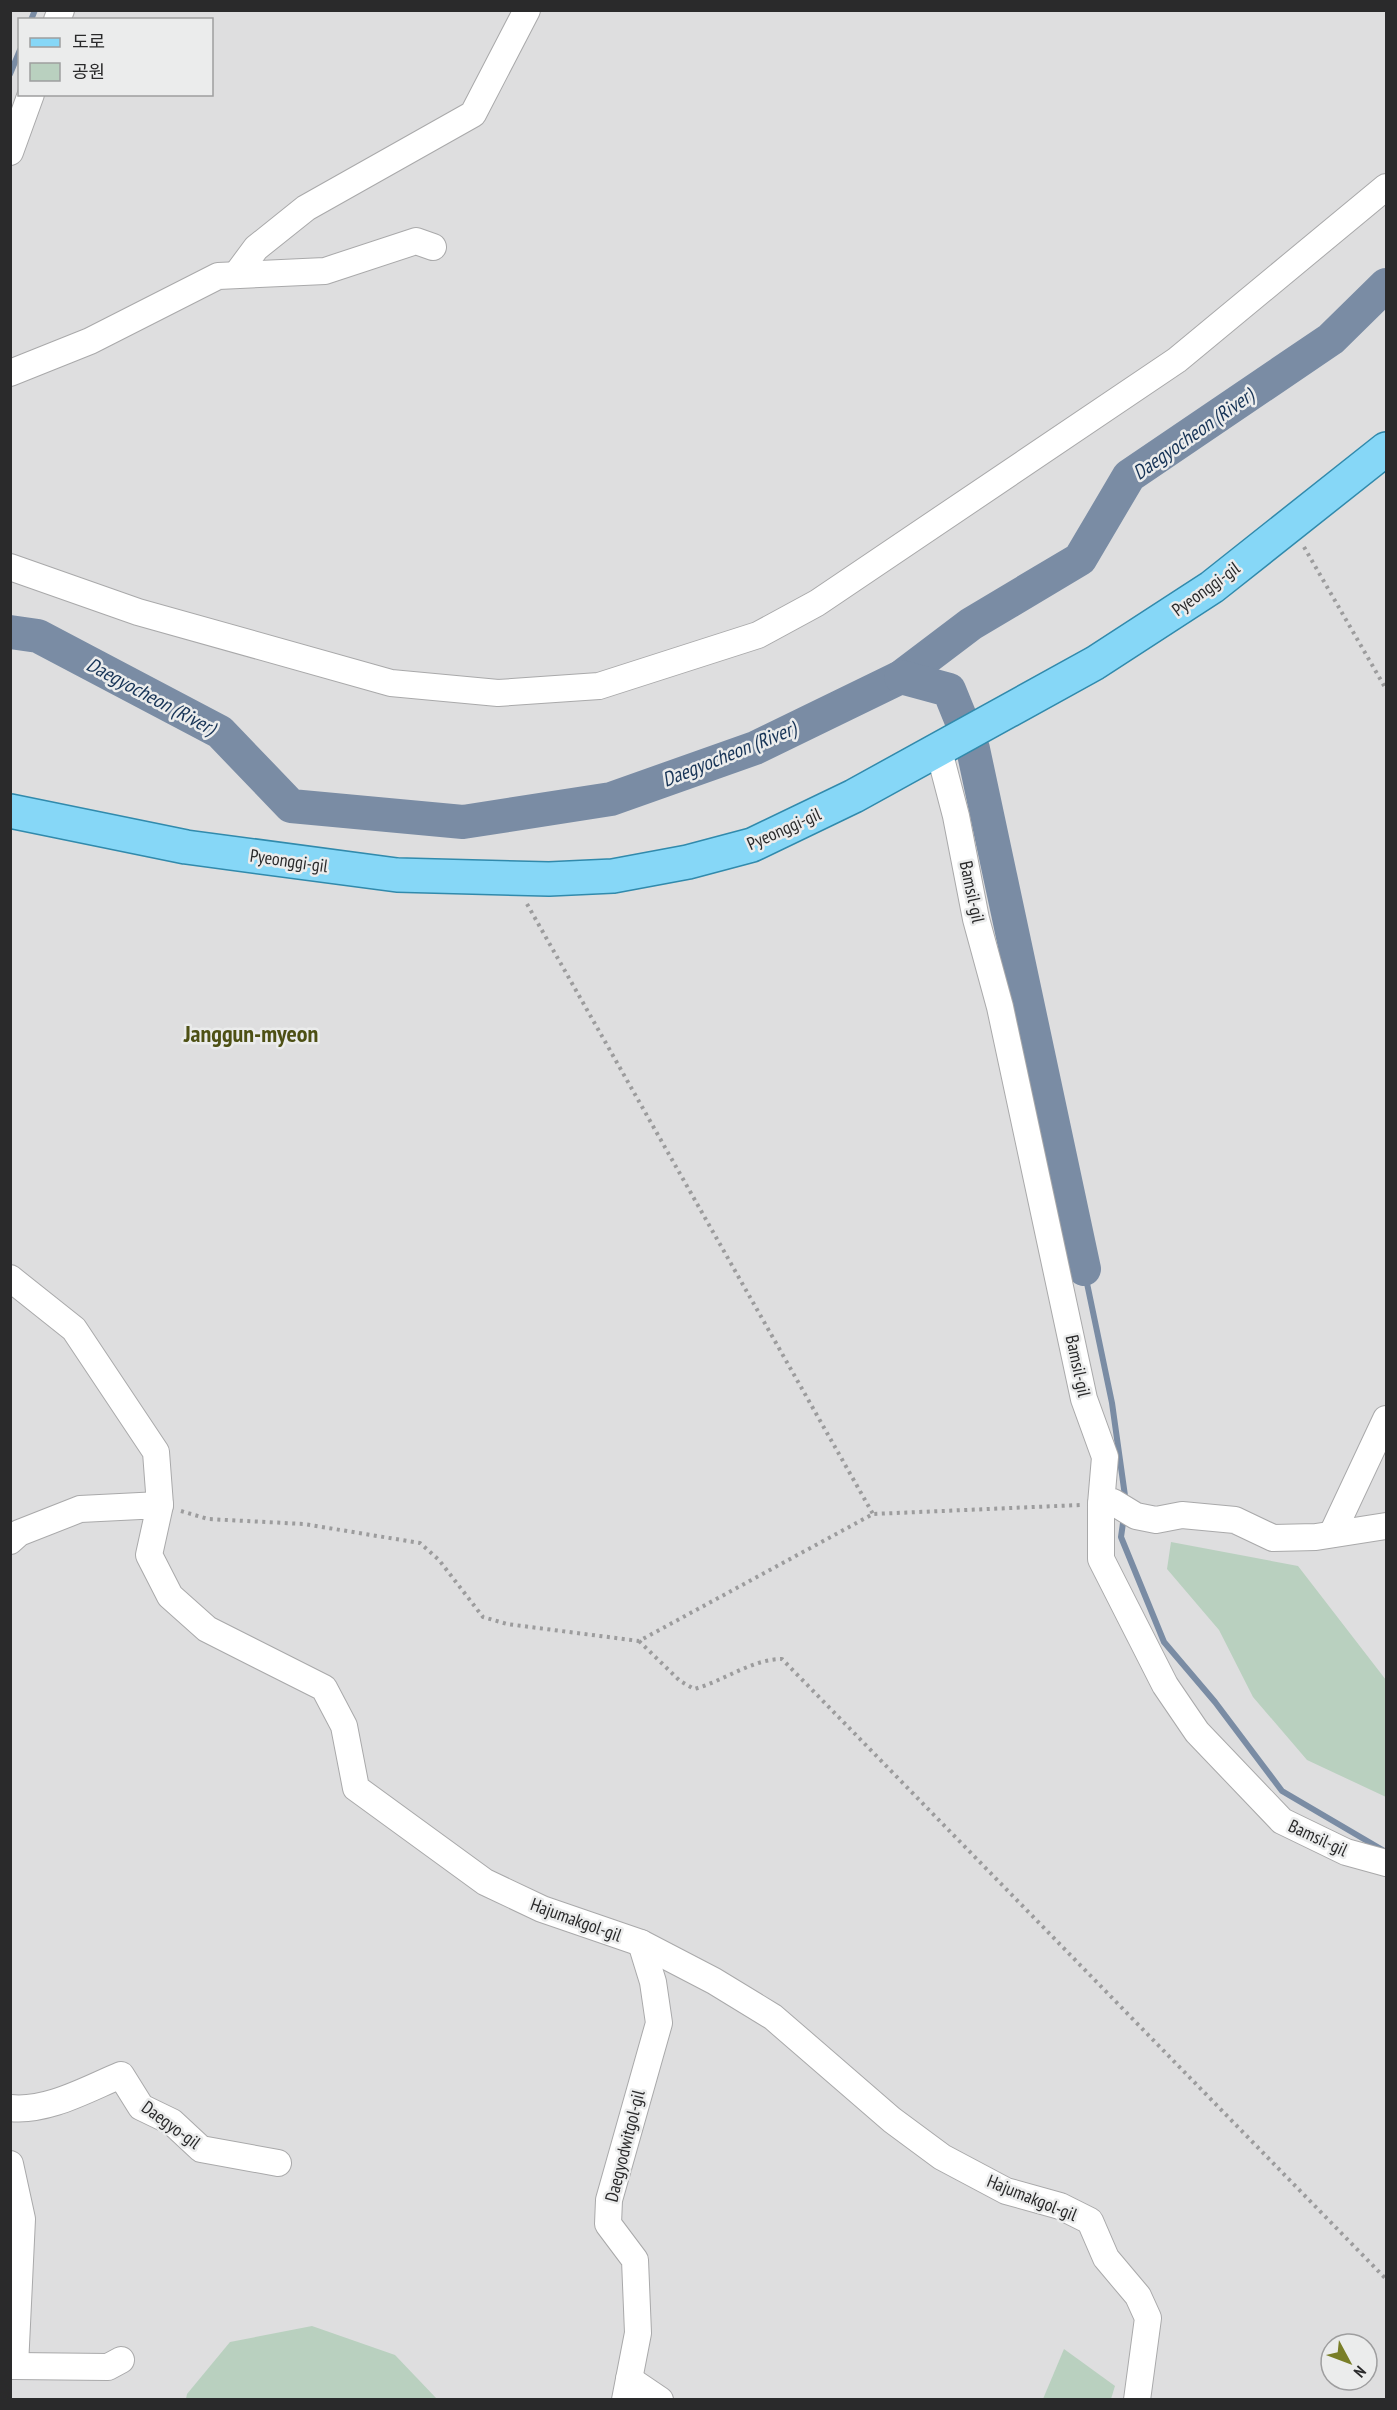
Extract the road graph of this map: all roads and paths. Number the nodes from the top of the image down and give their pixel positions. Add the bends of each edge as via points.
1 (527, 10) edge
2 (30, 96) edge
3 (10, 152) edge
4 (1386, 187) edge
5 (433, 247) dead end
6 (236, 275) junction
7 (10, 373) edge
8 (1386, 449) edge
9 (1291, 524) junction
10 (10, 567) edge
11 (1386, 689) edge
12 (958, 740) junction
13 (10, 811) edge
14 (512, 878) junction
15 (10, 1278) edge
16 (1386, 1419) edge
17 (1107, 1503) junction
18 (160, 1505) junction
19 (873, 1514) junction
20 (1386, 1526) edge
21 (1332, 1534) junction
22 (10, 1541) edge
23 (639, 1641) junction
24 (1386, 1863) edge
25 (641, 1943) junction
26 (10, 2108) edge
27 (278, 2163) dead end
28 (10, 2164) edge
29 (1386, 2279) edge
30 (121, 2360) dead end
31 (13, 2366) edge
32 (627, 2390) edge
33 (660, 2400) edge
34 (1137, 2400) edge

1 - 6 street via 473,114 306,208 256,248
2 - 3 street
4 - 10 street via 1177,360 817,603 758,635 599,686 498,693 391,683 138,612
5 - 6 street via 416,241 325,271
6 - 7 street via 218,276 90,341
8 - 9 main road, Pyeonggi-gil
9 - 11 path
9 - 12 main road, Pyeonggi-gil via 1212,587 1095,663
12 - 14 main road, Pyeonggi-gil via 752,845 613,876
12 - 17 street, Bamsil-gil via 956,816 976,919 1000,1007 1084,1398 1105,1457
13 - 14 main road, Pyeonggi-gil via 186,847 385,874
14 - 19 path
15 - 18 street, Hajumakgol-gil via 74,1329 150,1442 156,1452
16 - 21 street
17 - 19 path
17 - 21 street via 1156,1520 1182,1515 1235,1520 1273,1538
17 - 24 street, Bamsil-gil via 1101,1559 1165,1685 1197,1732 1282,1821 1346,1852
18 - 22 street via 80,1509 19,1533
18 - 23 path via 208,1519 304,1524 420,1544 439,1560 483,1617 507,1624
18 - 25 street, Hajumakgol-gil via 149,1555 170,1596 207,1629 324,1688 344,1726 357,1788 485,1882 542,1909
19 - 23 path
20 - 21 street
23 - 29 path via 680,1681 694,1689 718,1683 765,1659 782,1659
25 - 32 street, Daegyodwitgol-gil via 653,1982 659,2023 609,2200 608,2224 635,2260 638,2333
25 - 34 street, Hajumakgol-gil via 773,2017 892,2120 942,2157 1006,2191 1060,2206 1090,2221 1106,2258 1138,2296 1148,2318
26 - 27 street, Daegyo-gil via 58,2101 121,2075 141,2107 172,2122 201,2149
28 - 31 street via 22,2219
30 - 31 street via 108,2367
32 - 33 street, Daegyodwitgol-gil

